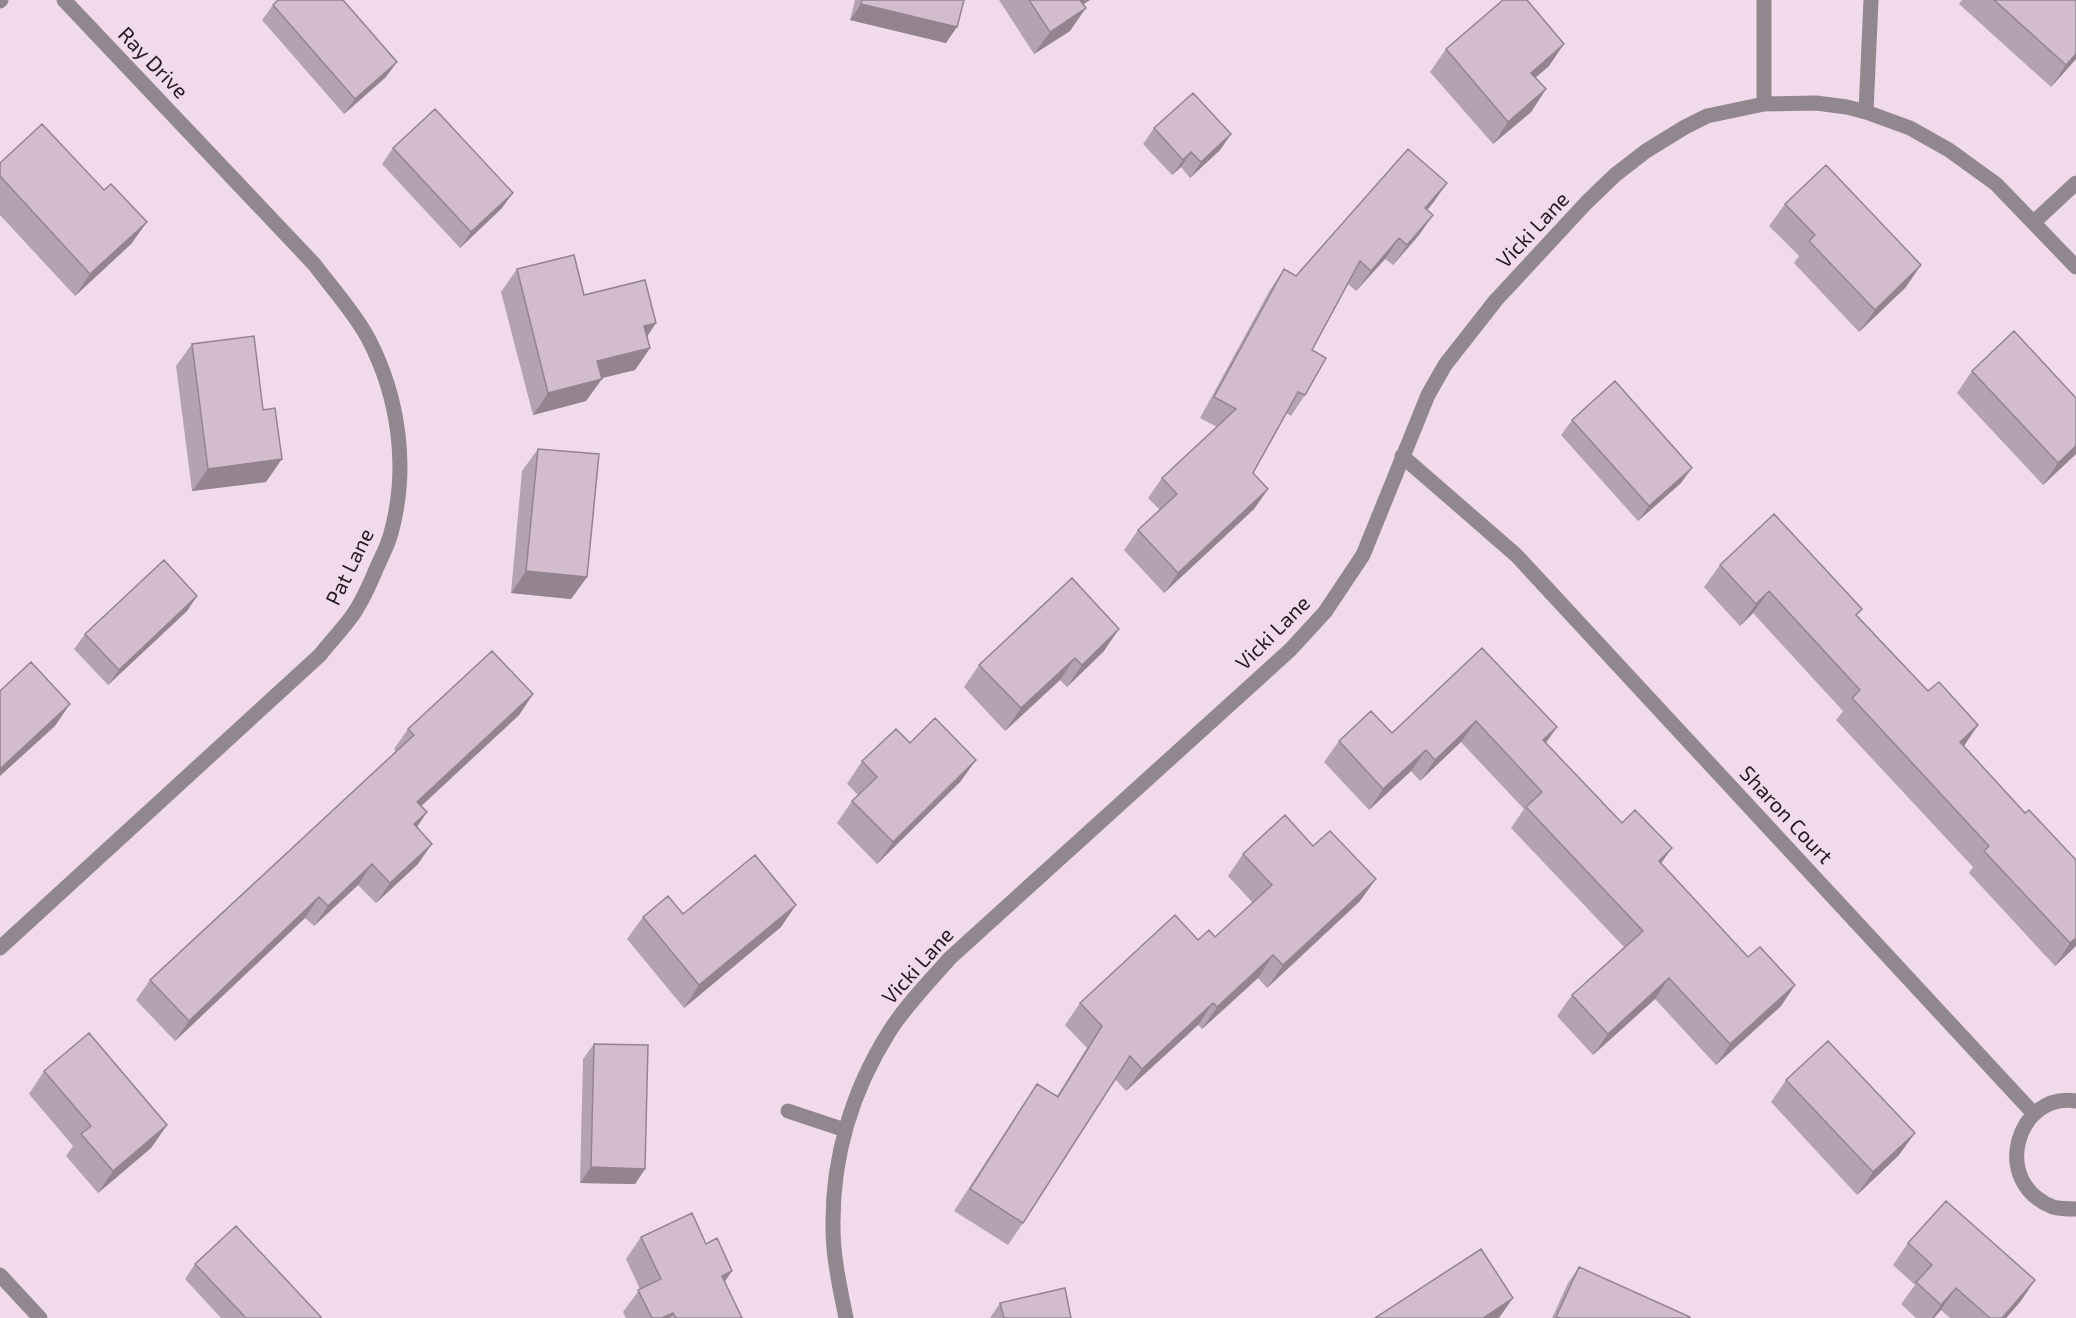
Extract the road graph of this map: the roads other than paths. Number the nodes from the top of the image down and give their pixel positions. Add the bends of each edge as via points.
1 (64, 0) edge
2 (1764, 0) edge
3 (1871, 0) edge
4 (1764, 104) junction
5 (1866, 112) junction
6 (187, 129) joint
7 (2076, 183) edge
8 (2034, 222) junction
9 (2076, 267) edge
10 (1402, 456) junction
11 (0, 948) edge
12 (2076, 1101) edge
13 (788, 1111) dead end
14 (2034, 1114) junction
15 (845, 1130) junction
16 (2076, 1209) edge
17 (0, 1275) edge
18 (40, 1318) edge
19 (846, 1318) edge

1 - 6 street, Ray Drive
2 - 4 street
3 - 5 street
4 - 5 street, Vicki Lane via 1816,103
4 - 10 street, Vicki Lane via 1707,116 1685,127 1646,151 1593,196 1496,300 1445,365
5 - 8 street, Vicki Lane via 1910,128 1949,150 1996,184
6 - 11 street, Pat Lane via 314,264 367,337 388,383 397,425 400,465 391,535 353,615 320,655
7 - 8 street
8 - 9 street, Vicki Lane
10 - 14 street, Sharon Court via 1516,555
10 - 15 street, Vicki Lane via 1363,555 1325,612 1290,650 950,958 890,1030 868,1068
12 - 14 street via 2051,1104
13 - 15 street
14 - 16 street via 2020,1133 2016,1156 2020,1178 2034,1196 2054,1208
15 - 19 street, Vicki Lane via 833,1228
17 - 18 street

